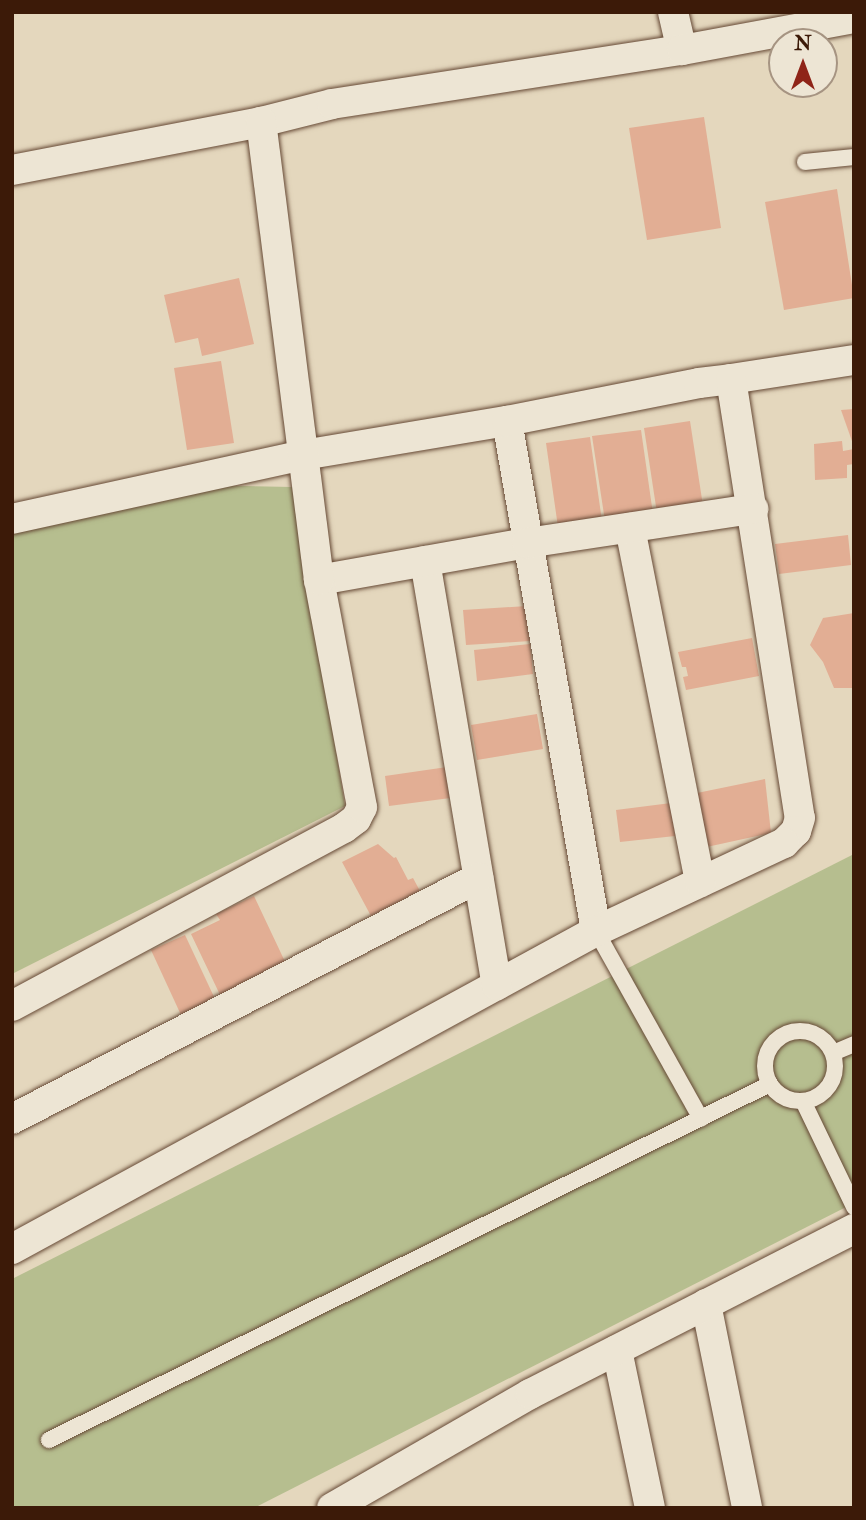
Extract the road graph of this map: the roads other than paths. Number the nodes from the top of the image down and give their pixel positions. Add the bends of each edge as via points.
1 (673, 12) edge
2 (854, 18) edge
3 (681, 50) junction
4 (261, 122) junction
5 (854, 157) edge
6 (805, 162) dead end
7 (12, 170) edge
8 (854, 360) edge
9 (731, 380) junction
10 (507, 421) junction
11 (303, 454) junction
12 (753, 509) junction
13 (12, 519) edge
14 (630, 528) junction
15 (527, 543) junction
16 (425, 561) junction
17 (319, 580) junction
18 (478, 878) junction
19 (700, 883) junction
20 (596, 932) junction
21 (496, 985) junction
22 (12, 1006) edge
23 (854, 1044) edge
24 (833, 1053) junction
25 (770, 1084) junction
26 (803, 1101) junction
27 (12, 1119) edge
28 (701, 1119) junction
29 (853, 1226) edge
30 (15, 1241) edge
31 (706, 1304) junction
32 (617, 1350) junction
33 (49, 1440) dead end
34 (332, 1508) edge
35 (650, 1508) edge
36 (747, 1508) edge

1 - 3 street
2 - 3 street
3 - 4 street via 332,104
4 - 7 street
4 - 11 street
5 - 6 lane
8 - 9 street
9 - 10 street
9 - 12 street
10 - 11 street
10 - 15 street
11 - 13 street
11 - 17 street
12 - 14 street
12 - 19 street via 800,818 796,831 784,843
14 - 15 street
14 - 19 street
15 - 16 street
15 - 20 street
16 - 17 street
16 - 18 street
17 - 22 street via 362,794 356,819
18 - 21 street
18 - 27 street
19 - 20 street
20 - 21 street
20 - 28 lane
21 - 30 street
23 - 24 lane
24 - 25 lane via 821,1037 810,1032 786,1033 769,1048 765,1059
24 - 26 lane via 832,1081 815,1098
25 - 26 lane via 782,1096
25 - 28 lane
26 - 29 lane
28 - 33 lane
29 - 31 street
31 - 32 street
31 - 36 street
32 - 34 street via 530,1394
32 - 35 street

